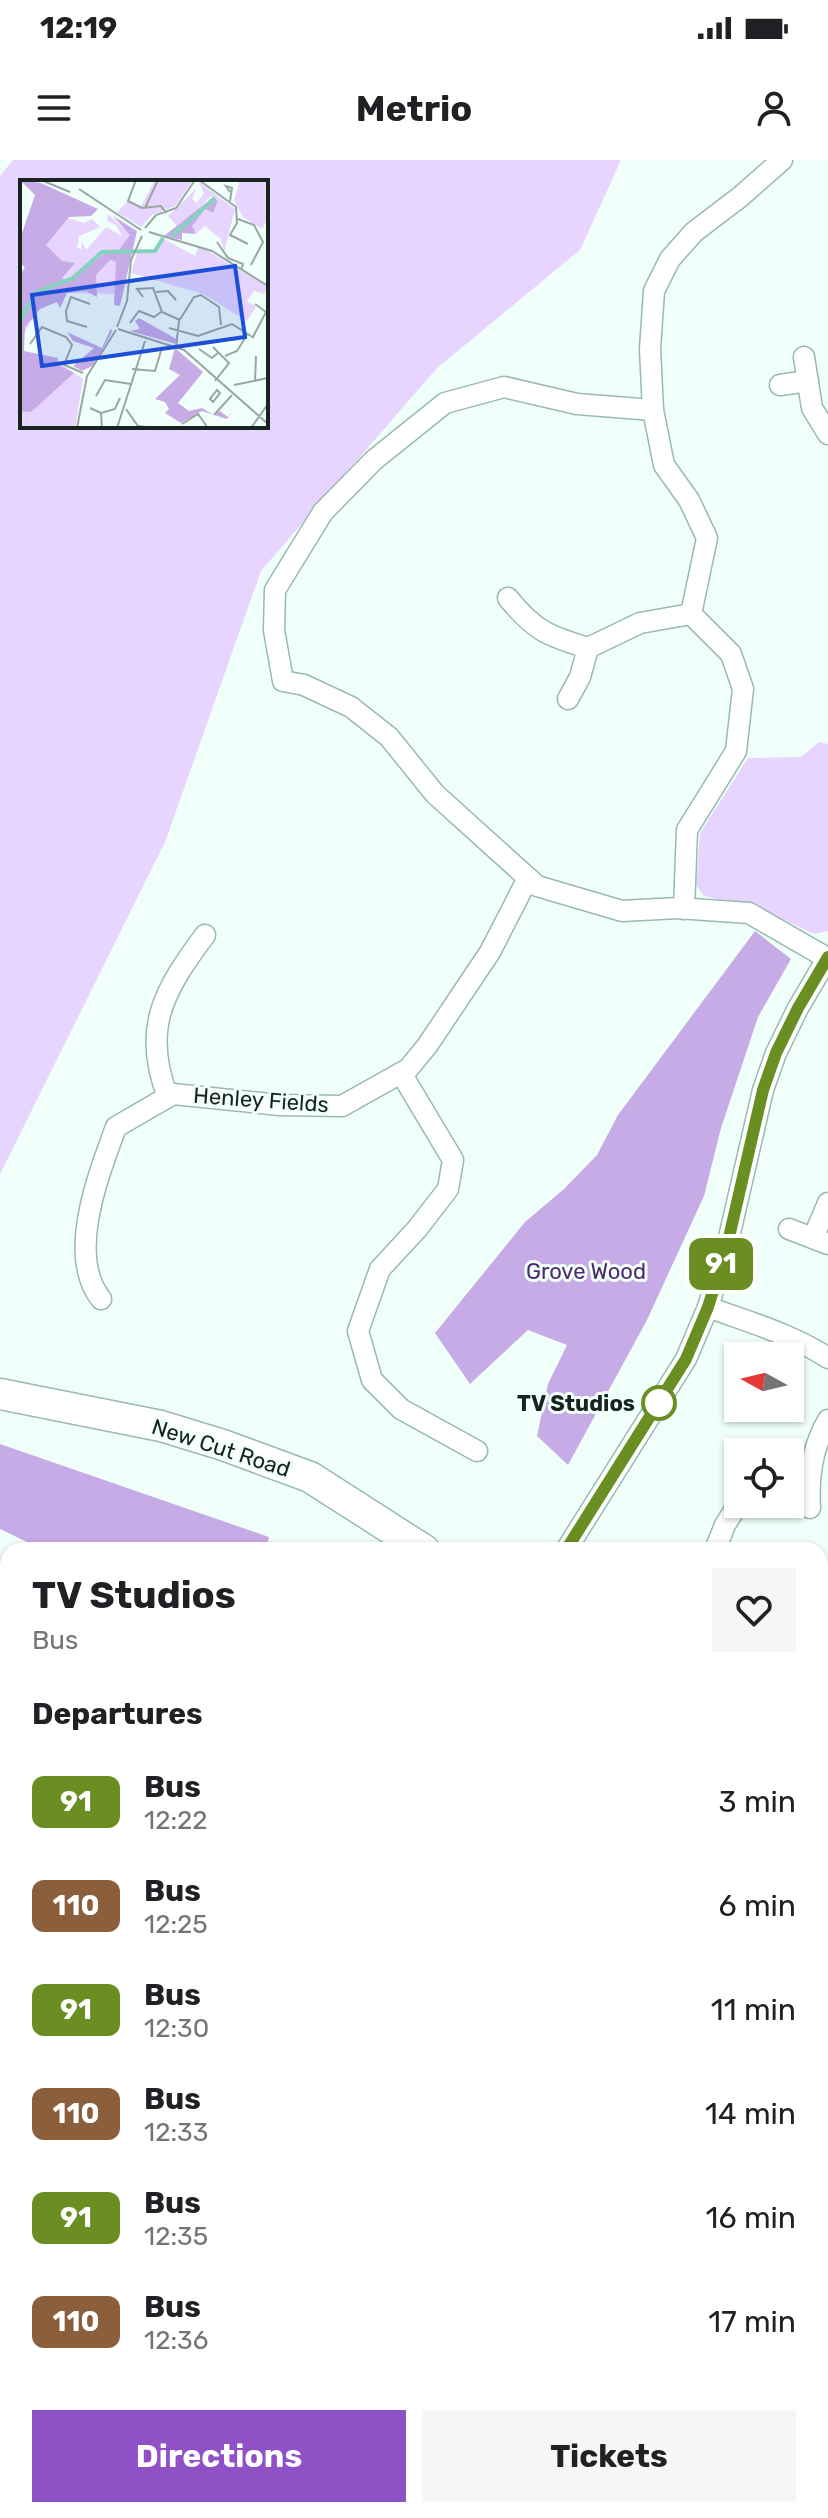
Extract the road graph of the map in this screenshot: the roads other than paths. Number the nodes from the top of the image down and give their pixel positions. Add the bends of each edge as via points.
1 (782, 160) edge
2 (804, 357) dead end
3 (808, 381) junction
4 (780, 385) dead end
5 (653, 410) junction
6 (828, 434) edge
7 (508, 598) dead end
8 (691, 614) junction
9 (588, 648) junction
10 (568, 699) dead end
11 (528, 878) junction
12 (684, 909) junction
13 (205, 935) dead end
14 (828, 958) edge
15 (401, 1073) junction
16 (168, 1097) junction
17 (828, 1203) edge
18 (789, 1229) dead end
19 (821, 1241) edge
20 (101, 1299) dead end
21 (708, 1307) junction
22 (828, 1358) edge
23 (0, 1394) edge
24 (828, 1420) edge
25 (477, 1451) dead end
26 (804, 1476) edge
27 (804, 1495) edge
28 (810, 1508) dead end
29 (729, 1518) edge
30 (412, 1542) edge
31 (571, 1542) edge
32 (718, 1542) edge

1 - 5 street via 694,232 670,259 654,291
2 - 3 street
3 - 4 street
3 - 6 street via 812,408
5 - 8 street via 664,465 707,538
5 - 11 street via 577,404 504,387 445,403 374,460 323,512 275,590 274,630 283,681 351,707 389,737 435,794
7 - 9 street via 550,637
8 - 9 street via 640,623
8 - 12 street via 731,654 743,689 736,751 687,830
9 - 10 street
11 - 12 street via 537,886 622,911
11 - 15 street, Henley Fields via 490,952 427,1046
12 - 14 street via 749,913
13 - 16 street via 165,999 155,1036 158,1071
14 - 21 street via 798,1008 763,1090
15 - 16 street, Henley Fields via 342,1106
15 - 25 street via 453,1160 448,1189 380,1269 358,1331 372,1380 401,1409
16 - 20 street, Henley Fields via 116,1127 94,1189 84,1244
17 - 19 street
18 - 19 street
21 - 22 street
21 - 31 street via 680,1369
23 - 30 street, New Cut Road via 161,1426 223,1445 310,1477
24 - 26 street
27 - 28 street
29 - 32 street

